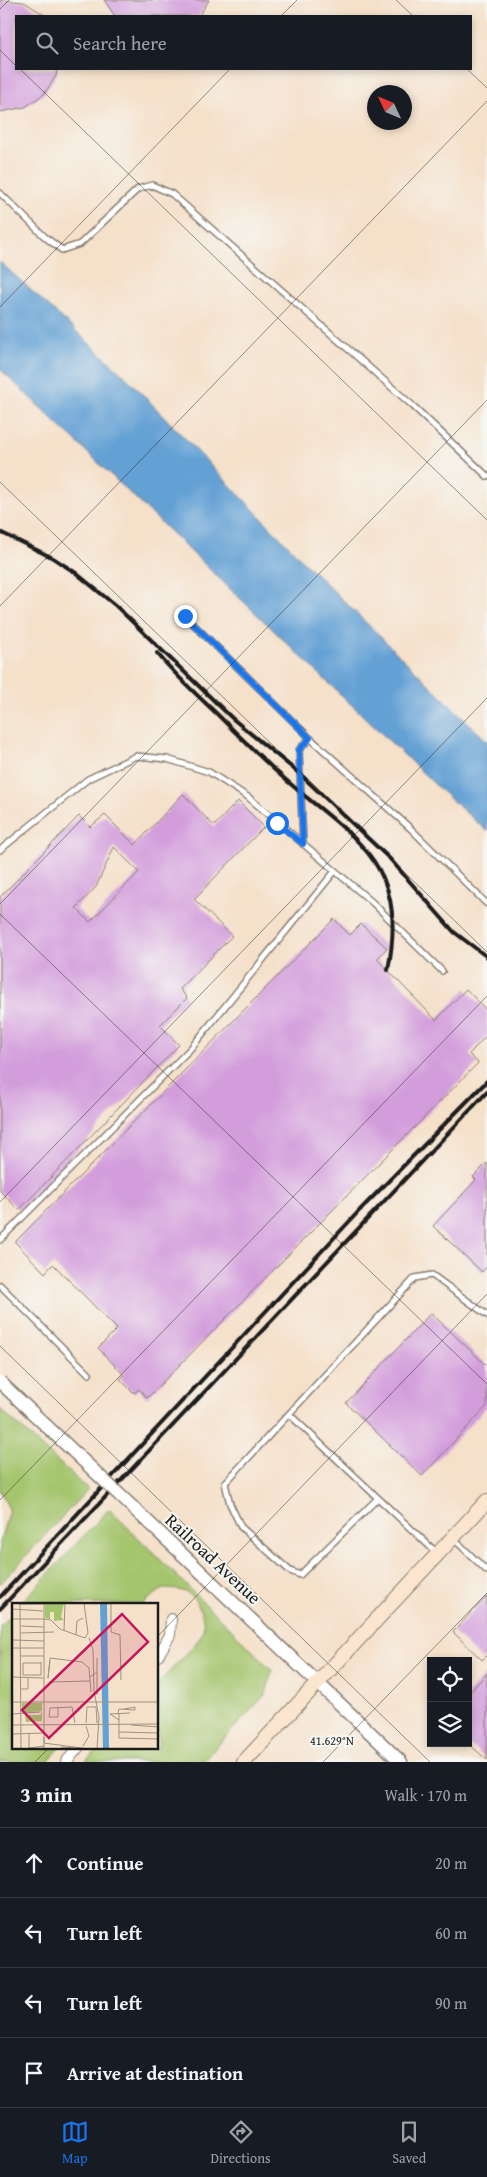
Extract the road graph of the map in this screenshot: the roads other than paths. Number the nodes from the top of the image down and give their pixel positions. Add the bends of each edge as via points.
1 (0, 193) edge
2 (487, 476) edge
3 (185, 616) dead end
4 (310, 738) junction
5 (303, 844) junction
6 (0, 850) edge
7 (335, 871) junction
8 (487, 904) edge
9 (442, 971) dead end
10 (0, 1240) edge
11 (0, 1285) edge
12 (487, 1315) edge
13 (89, 1374) dead end
14 (0, 1382) edge
15 (289, 1414) junction
16 (378, 1498) junction
17 (487, 1501) edge
18 (453, 1538) junction
19 (438, 1554) junction
20 (487, 1571) edge
21 (171, 1619) dead end
22 (159, 1654) edge
23 (318, 1682) junction
24 (76, 1750) edge
25 (66, 1762) edge
26 (244, 1762) edge
27 (401, 1762) edge

1 - 2 lane via 62,250 80,244 138,189 152,185 172,194
3 - 4 lane
4 - 5 lane via 299,750
4 - 8 lane via 410,828
5 - 6 lane via 248,797 209,772 167,759 136,756 88,779
5 - 7 lane
7 - 9 lane via 373,903
7 - 10 lane via 191,1048
11 - 13 lane
12 - 15 lane via 432,1275 415,1278
14 - 23 street, Railroad Avenue, bridge
15 - 16 lane
15 - 16 lane via 225,1483 241,1527 290,1571 300,1574
16 - 19 lane
17 - 18 main road
18 - 19 main road
18 - 20 lane
19 - 23 main road
21 - 22 street via 170,1635
23 - 26 main road
23 - 27 street, Railroad Avenue
24 - 25 street

